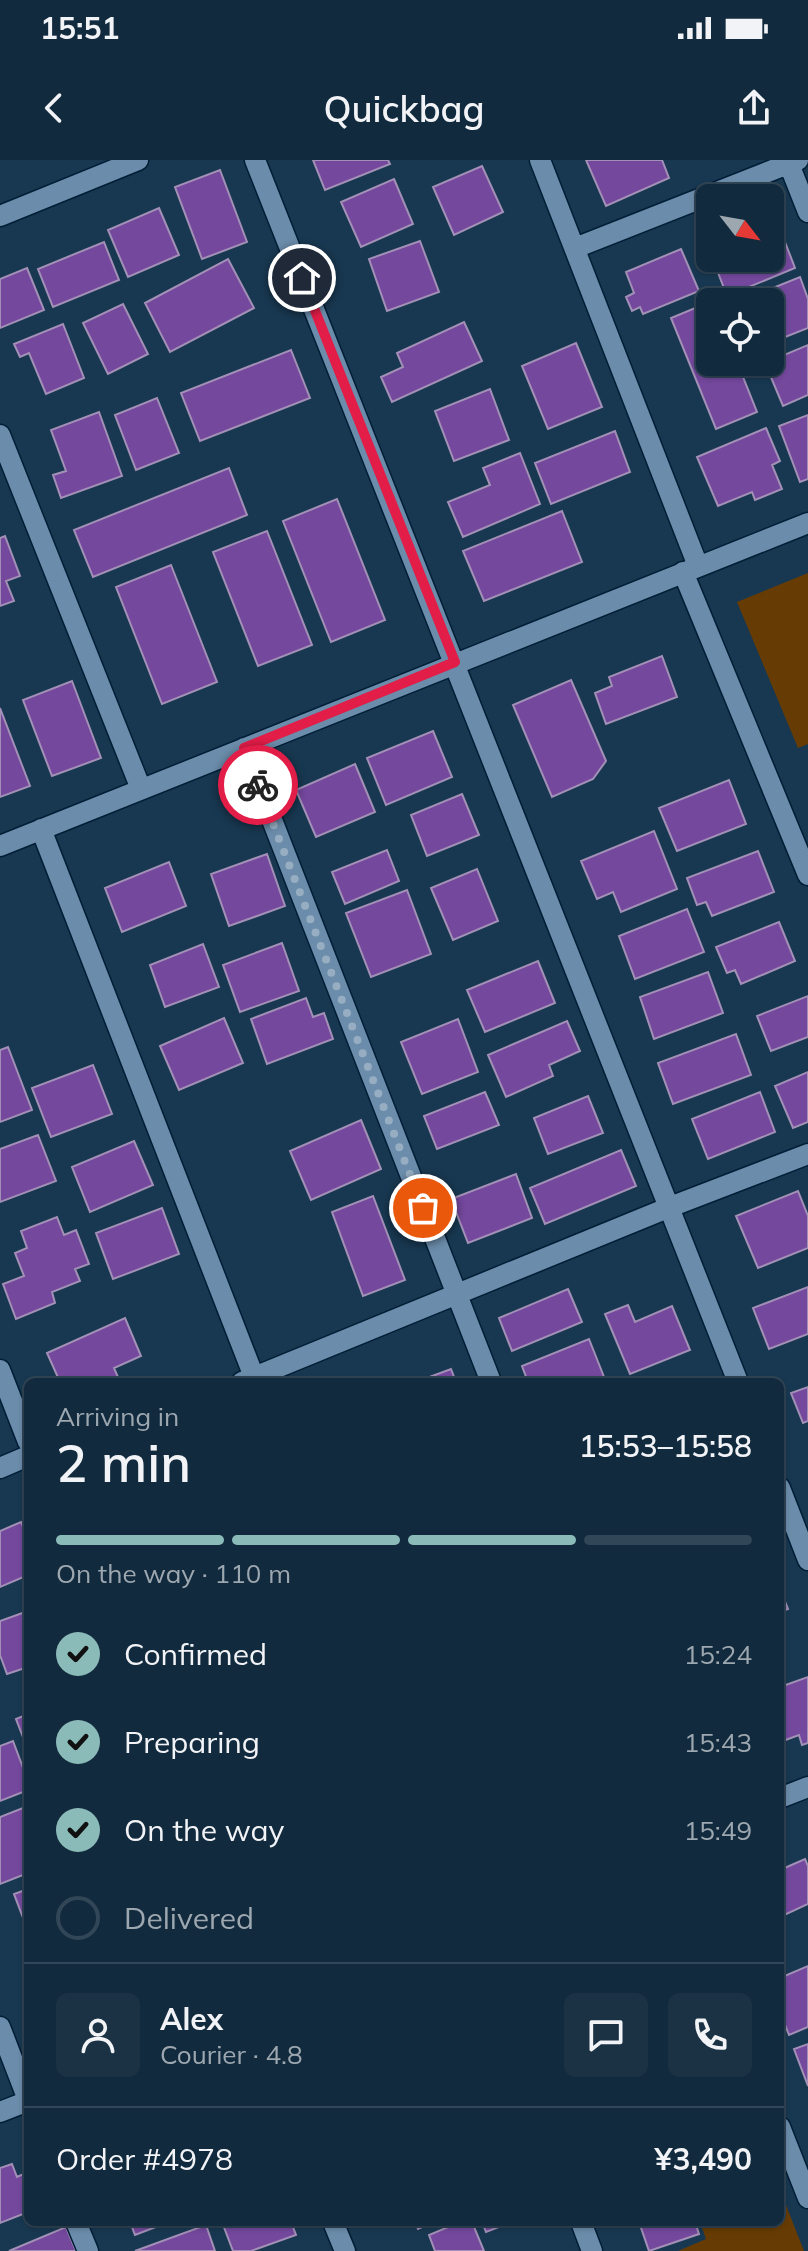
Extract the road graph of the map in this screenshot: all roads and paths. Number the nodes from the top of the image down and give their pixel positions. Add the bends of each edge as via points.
1 (138, 160) edge
2 (255, 160) edge
3 (540, 160) edge
4 (793, 162) edge
5 (808, 212) edge
6 (0, 216) edge
7 (575, 248) junction
8 (0, 435) edge
9 (808, 523) edge
10 (690, 569) junction
11 (455, 662) junction
12 (244, 748) junction
13 (141, 789) junction
14 (41, 829) junction
15 (0, 846) edge
16 (804, 852) edge
17 (808, 875) edge
18 (808, 1154) edge
19 (670, 1207) junction
20 (457, 1294) junction
21 (0, 1370) edge
22 (250, 1378) edge
23 (258, 1378) edge
24 (489, 1378) edge
25 (736, 1378) edge
26 (24, 1432) edge
27 (24, 1458) edge
28 (0, 1468) edge
29 (784, 1498) edge
30 (808, 1560) edge
31 (808, 1787) edge
32 (784, 1796) edge
33 (0, 2027) edge
34 (24, 2090) edge
35 (24, 2102) edge
36 (0, 2112) edge
37 (784, 2137) edge
38 (808, 2198) edge
39 (78, 2226) edge
40 (335, 2226) edge
41 (583, 2226) edge
42 (88, 2251) edge
43 (345, 2251) edge
44 (592, 2251) edge

1 - 6 street
2 - 11 street
3 - 7 street
4 - 5 street
4 - 7 street
7 - 10 street
8 - 13 street
9 - 10 street
10 - 11 street
10 - 16 street
11 - 12 street
11 - 19 street
12 - 13 street
12 - 20 street
13 - 14 street
14 - 15 street
14 - 22 street
16 - 17 street
18 - 19 street
19 - 20 street
19 - 25 street
20 - 23 street
20 - 24 street
21 - 26 street
27 - 28 street
29 - 30 street
31 - 32 street
33 - 34 street
35 - 36 street
37 - 38 street
39 - 42 street
40 - 43 street
41 - 44 street

